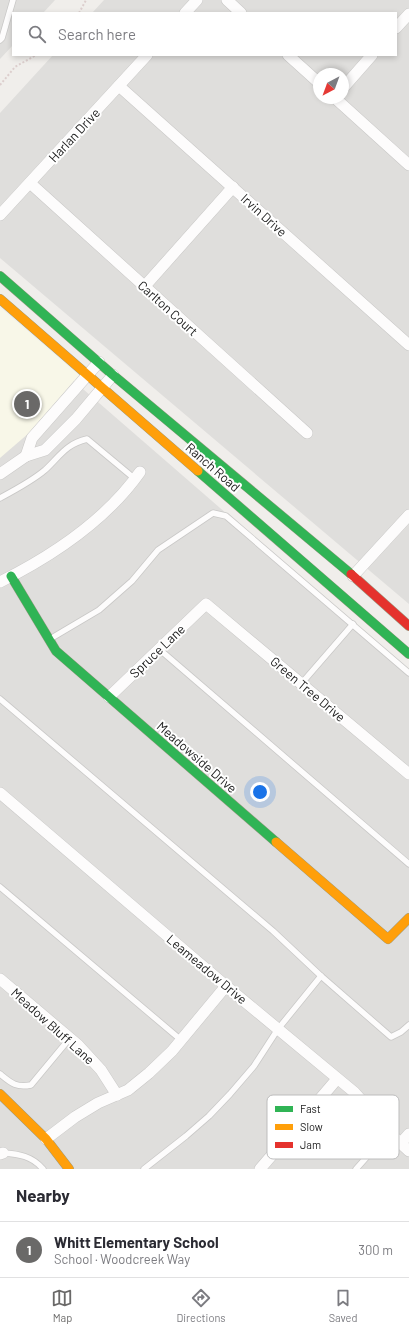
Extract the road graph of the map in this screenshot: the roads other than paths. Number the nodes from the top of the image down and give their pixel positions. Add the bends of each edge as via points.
1 (13, 0) edge
2 (197, 0) edge
3 (227, 0) edge
4 (187, 12) edge
5 (240, 12) edge
6 (409, 14) edge
7 (397, 27) edge
8 (0, 40) edge
9 (146, 56) edge
10 (289, 56) edge
11 (371, 56) edge
12 (313, 78) edge
13 (349, 81) edge
14 (119, 86) junction
15 (342, 104) edge
16 (409, 165) edge
17 (30, 183) junction
18 (233, 187) junction
19 (0, 215) edge
20 (0, 276) edge
21 (144, 287) junction
22 (0, 299) edge
23 (409, 345) edge
24 (99, 362) junction
25 (113, 375) junction
26 (88, 376) junction
27 (102, 388) junction
28 (306, 433) dead end
29 (26, 456) junction
30 (0, 474) edge
31 (138, 476) joint
32 (0, 498) edge
33 (409, 515) edge
34 (11, 576) junction
35 (353, 576) junction
36 (0, 582) edge
37 (206, 604) joint
38 (353, 624) junction
39 (409, 626) edge
40 (49, 639) junction
41 (159, 650) junction
42 (409, 654) edge
43 (409, 673) edge
44 (301, 684) junction
45 (109, 697) junction
46 (0, 699) edge
47 (409, 774) edge
48 (0, 793) edge
49 (409, 864) edge
50 (0, 887) edge
51 (409, 918) edge
52 (321, 976) junction
53 (0, 979) edge
54 (226, 986) junction
55 (409, 1025) edge
56 (278, 1028) junction
57 (70, 1038) junction
58 (181, 1040) junction
59 (0, 1074) edge
60 (337, 1079) junction
61 (0, 1094) edge
62 (118, 1095) junction
63 (323, 1095) edge
64 (357, 1095) edge
65 (409, 1134) edge
66 (46, 1139) junction
67 (405, 1147) edge
68 (1, 1153) edge
69 (269, 1159) edge
70 (365, 1159) edge
71 (43, 1169) edge
72 (69, 1169) edge
73 (144, 1169) edge
74 (260, 1169) edge
75 (356, 1169) edge

1 - 8 lane
2 - 4 street
3 - 5 street
6 - 7 street
9 - 14 street, Harlan Drive
10 - 12 street
11 - 13 street
14 - 17 street, Harlan Drive
14 - 18 street, Irvin Drive
15 - 16 street
17 - 19 street, Harlan Drive
17 - 21 street, Carlton Court
18 - 21 street
18 - 23 street, Irvin Drive
20 - 24 main road, Ranch Road
21 - 28 street, Carlton Court
22 - 26 main road, Ranch Road
24 - 25 main road, Ranch Road
24 - 26 street
25 - 27 street
25 - 35 main road, Ranch Road
26 - 27 main road, Ranch Road
26 - 29 street via 32,438
27 - 29 street via 45,450
27 - 42 main road, Ranch Road
29 - 30 street
31 - 32 lane via 87,439 67,447 44,470
31 - 34 street via 118,499 83,531 61,548
33 - 35 street
34 - 36 street
34 - 40 main road, Meadowside Drive
35 - 39 main road, Ranch Road
37 - 41 street, Spruce Lane
37 - 44 street, Green Tree Drive
38 - 40 lane via 226,516 213,513 158,550 132,581 99,610
38 - 43 lane
38 - 44 lane
40 - 45 main road, Meadowside Drive via 56,651
41 - 45 street, Spruce Lane
41 - 49 lane
44 - 47 street, Green Tree Drive
45 - 51 main road, Meadowside Drive via 388,939
46 - 52 lane via 273,931
48 - 54 street, Leameadow Drive
50 - 58 lane
52 - 55 lane via 391,1037
52 - 56 lane
53 - 57 street, Meadow Bluff Lane
54 - 56 street, Leameadow Drive
54 - 58 street
56 - 60 street, Leameadow Drive
56 - 73 lane via 254,1066 230,1094 186,1136
57 - 59 lane via 31,1085 21,1087
57 - 62 street, Meadow Bluff Lane via 101,1070
58 - 62 street via 149,1073
60 - 63 street
60 - 64 street, Leameadow Drive
61 - 66 main road
62 - 66 street via 75,1116
65 - 67 street
66 - 72 main road
68 - 71 lane via 30,1158
69 - 74 street
70 - 75 lane

